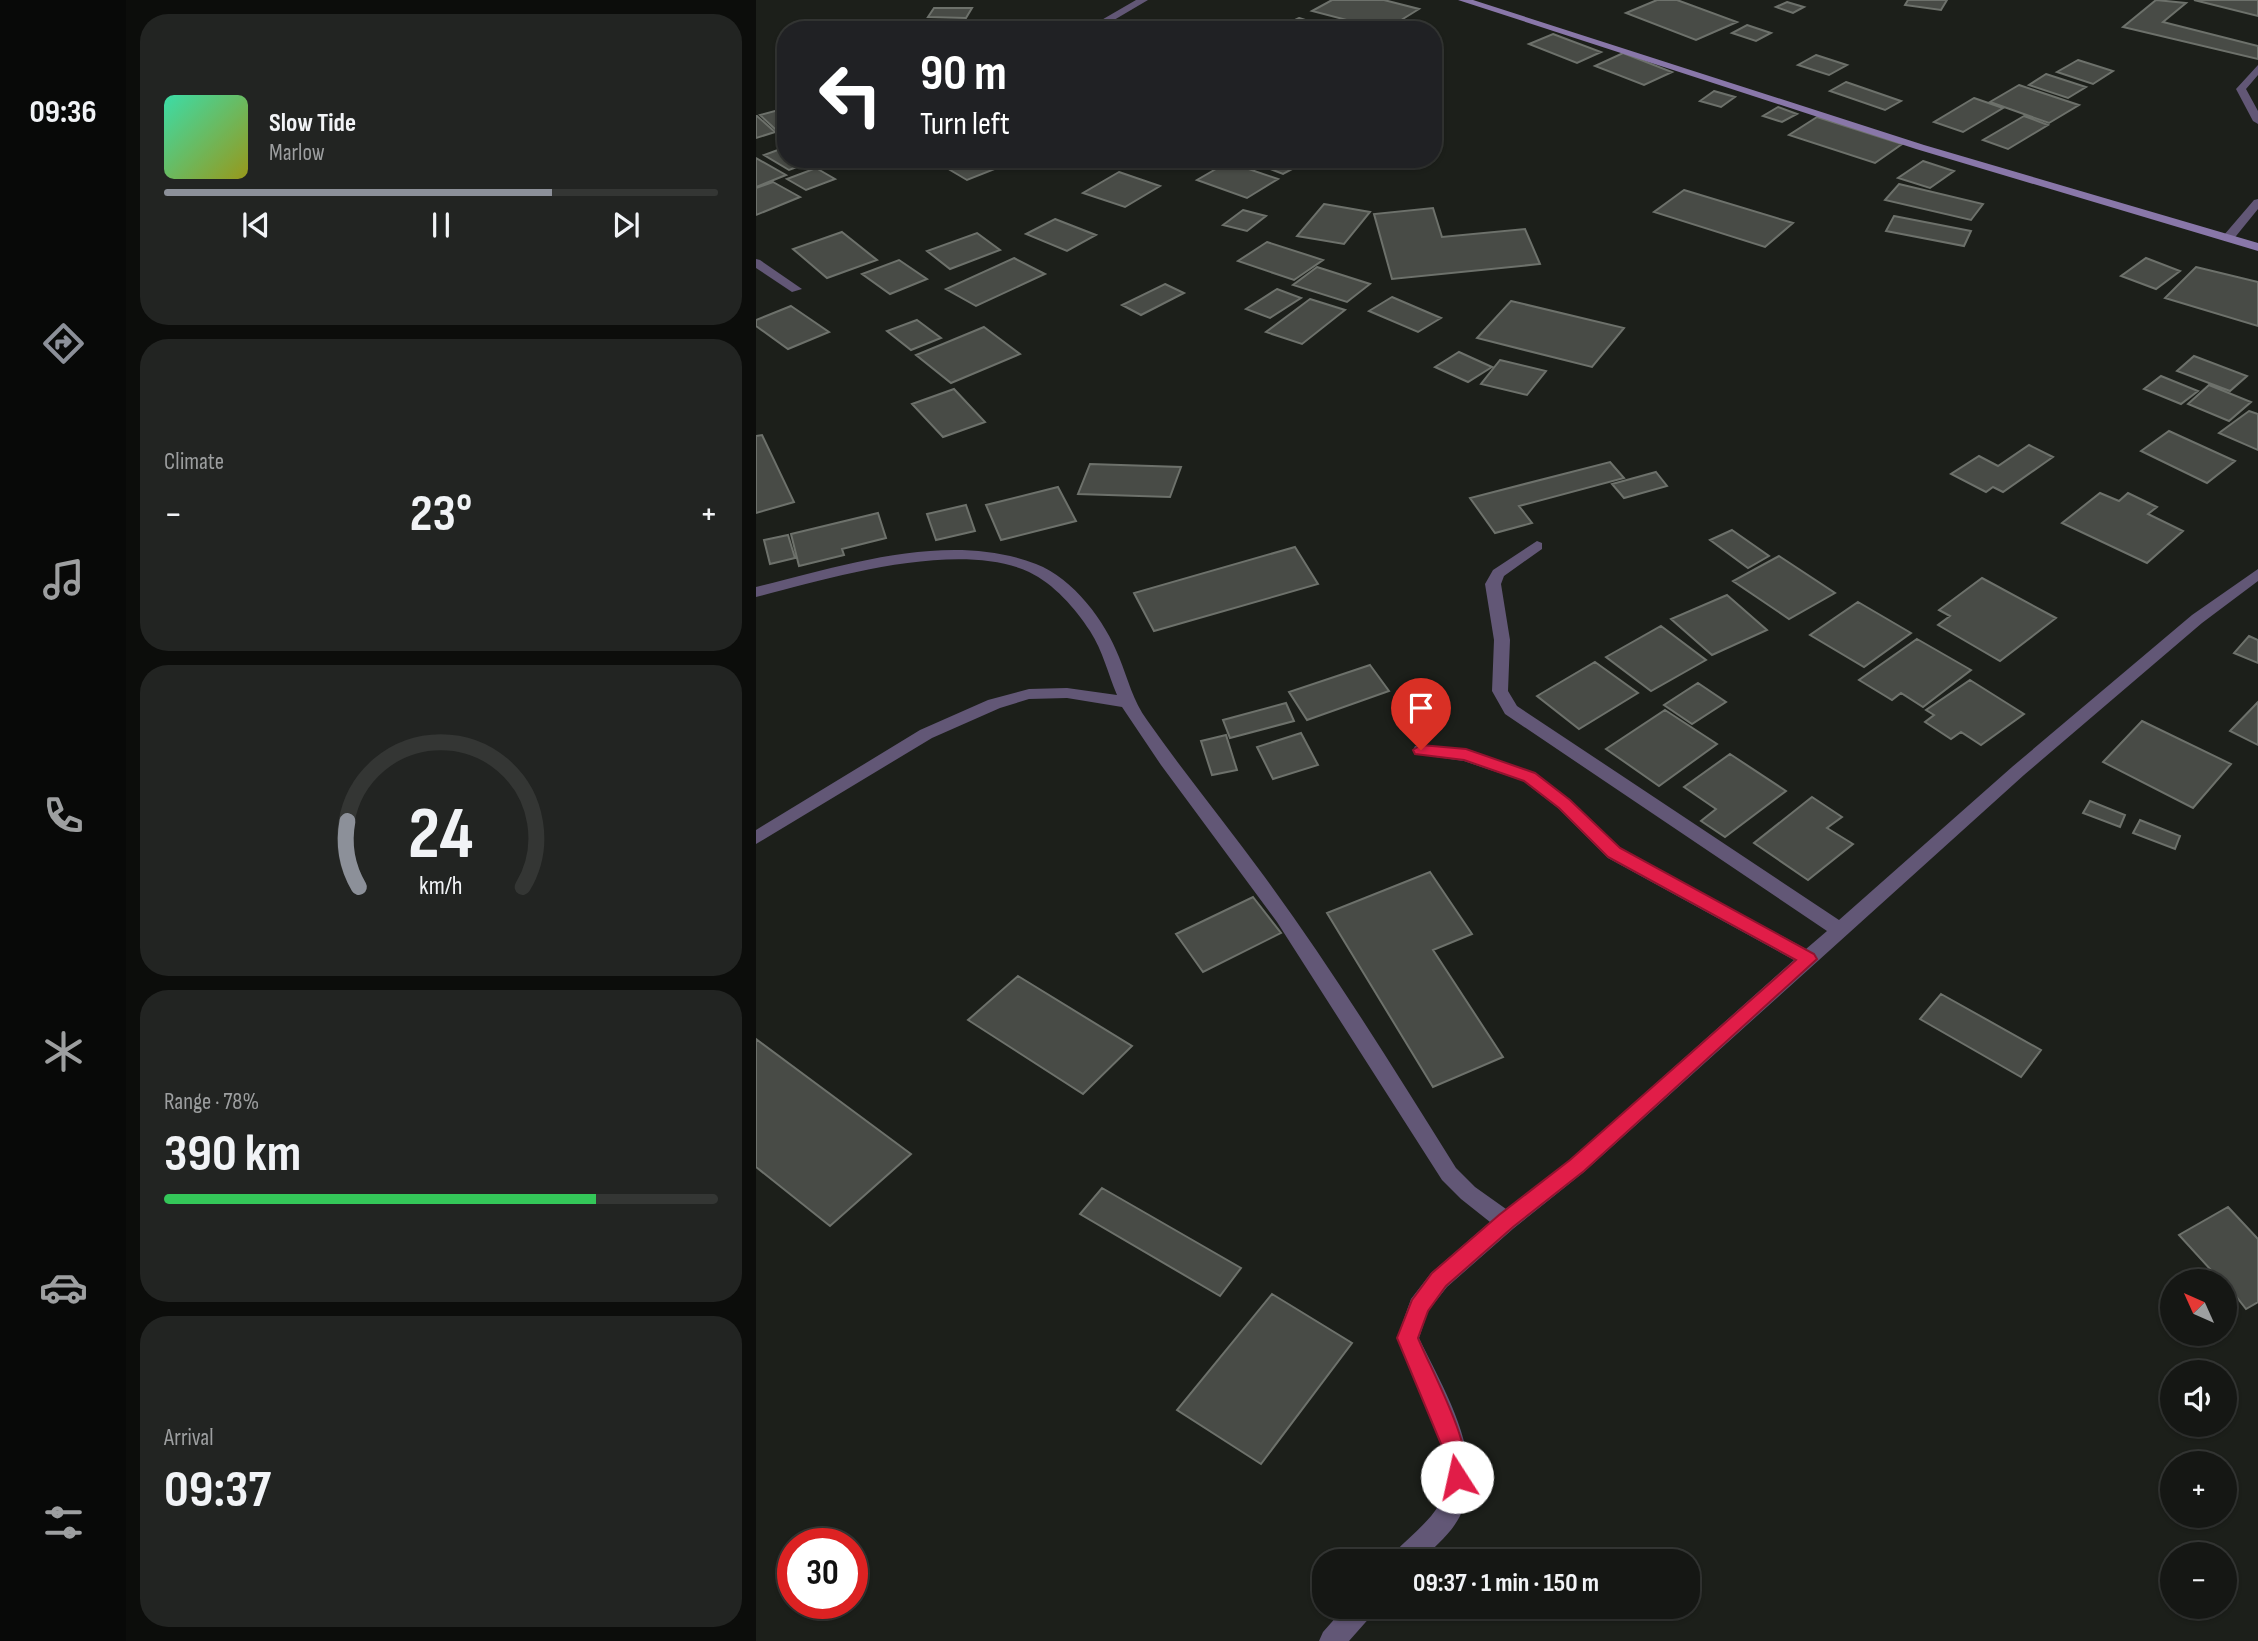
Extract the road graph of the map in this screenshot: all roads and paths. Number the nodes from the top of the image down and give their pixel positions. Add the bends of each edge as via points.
1 (1143, 0) edge
2 (1463, 0) edge
3 (1105, 21) edge
4 (2258, 68) edge
5 (2258, 121) edge
6 (2258, 202) edge
7 (2228, 238) junction
8 (2258, 247) edge
9 (756, 263) edge
10 (796, 289) dead end
11 (1537, 546) dead end
12 (2258, 574) edge
13 (756, 592) edge
14 (1126, 702) junction
15 (1421, 750) dead end
16 (756, 838) edge
17 (1840, 930) junction
18 (1808, 959) junction
19 (1506, 1221) junction
20 (1415, 1549) edge
21 (1351, 1619) edge
22 (1332, 1641) edge

1 - 3 street
2 - 7 main road via 1920,147
4 - 5 street via 2241,89
6 - 7 street
7 - 8 main road
9 - 10 street
11 - 17 street via 1498,573 1493,583 1502,640 1500,691 1511,709
12 - 17 street via 2197,619 2018,771
13 - 14 street via 917,558 987,557 1031,568 1069,593 1102,639
14 - 16 street via 1041,694 993,704 926,734
14 - 19 street via 1194,801 1257,880 1449,1174
15 - 18 street via 1466,755 1529,777 1614,853
17 - 18 street
18 - 19 street via 1577,1166
19 - 20 street via 1439,1280 1419,1306 1408,1338 1455,1451 1457,1477 1451,1508
21 - 22 street

